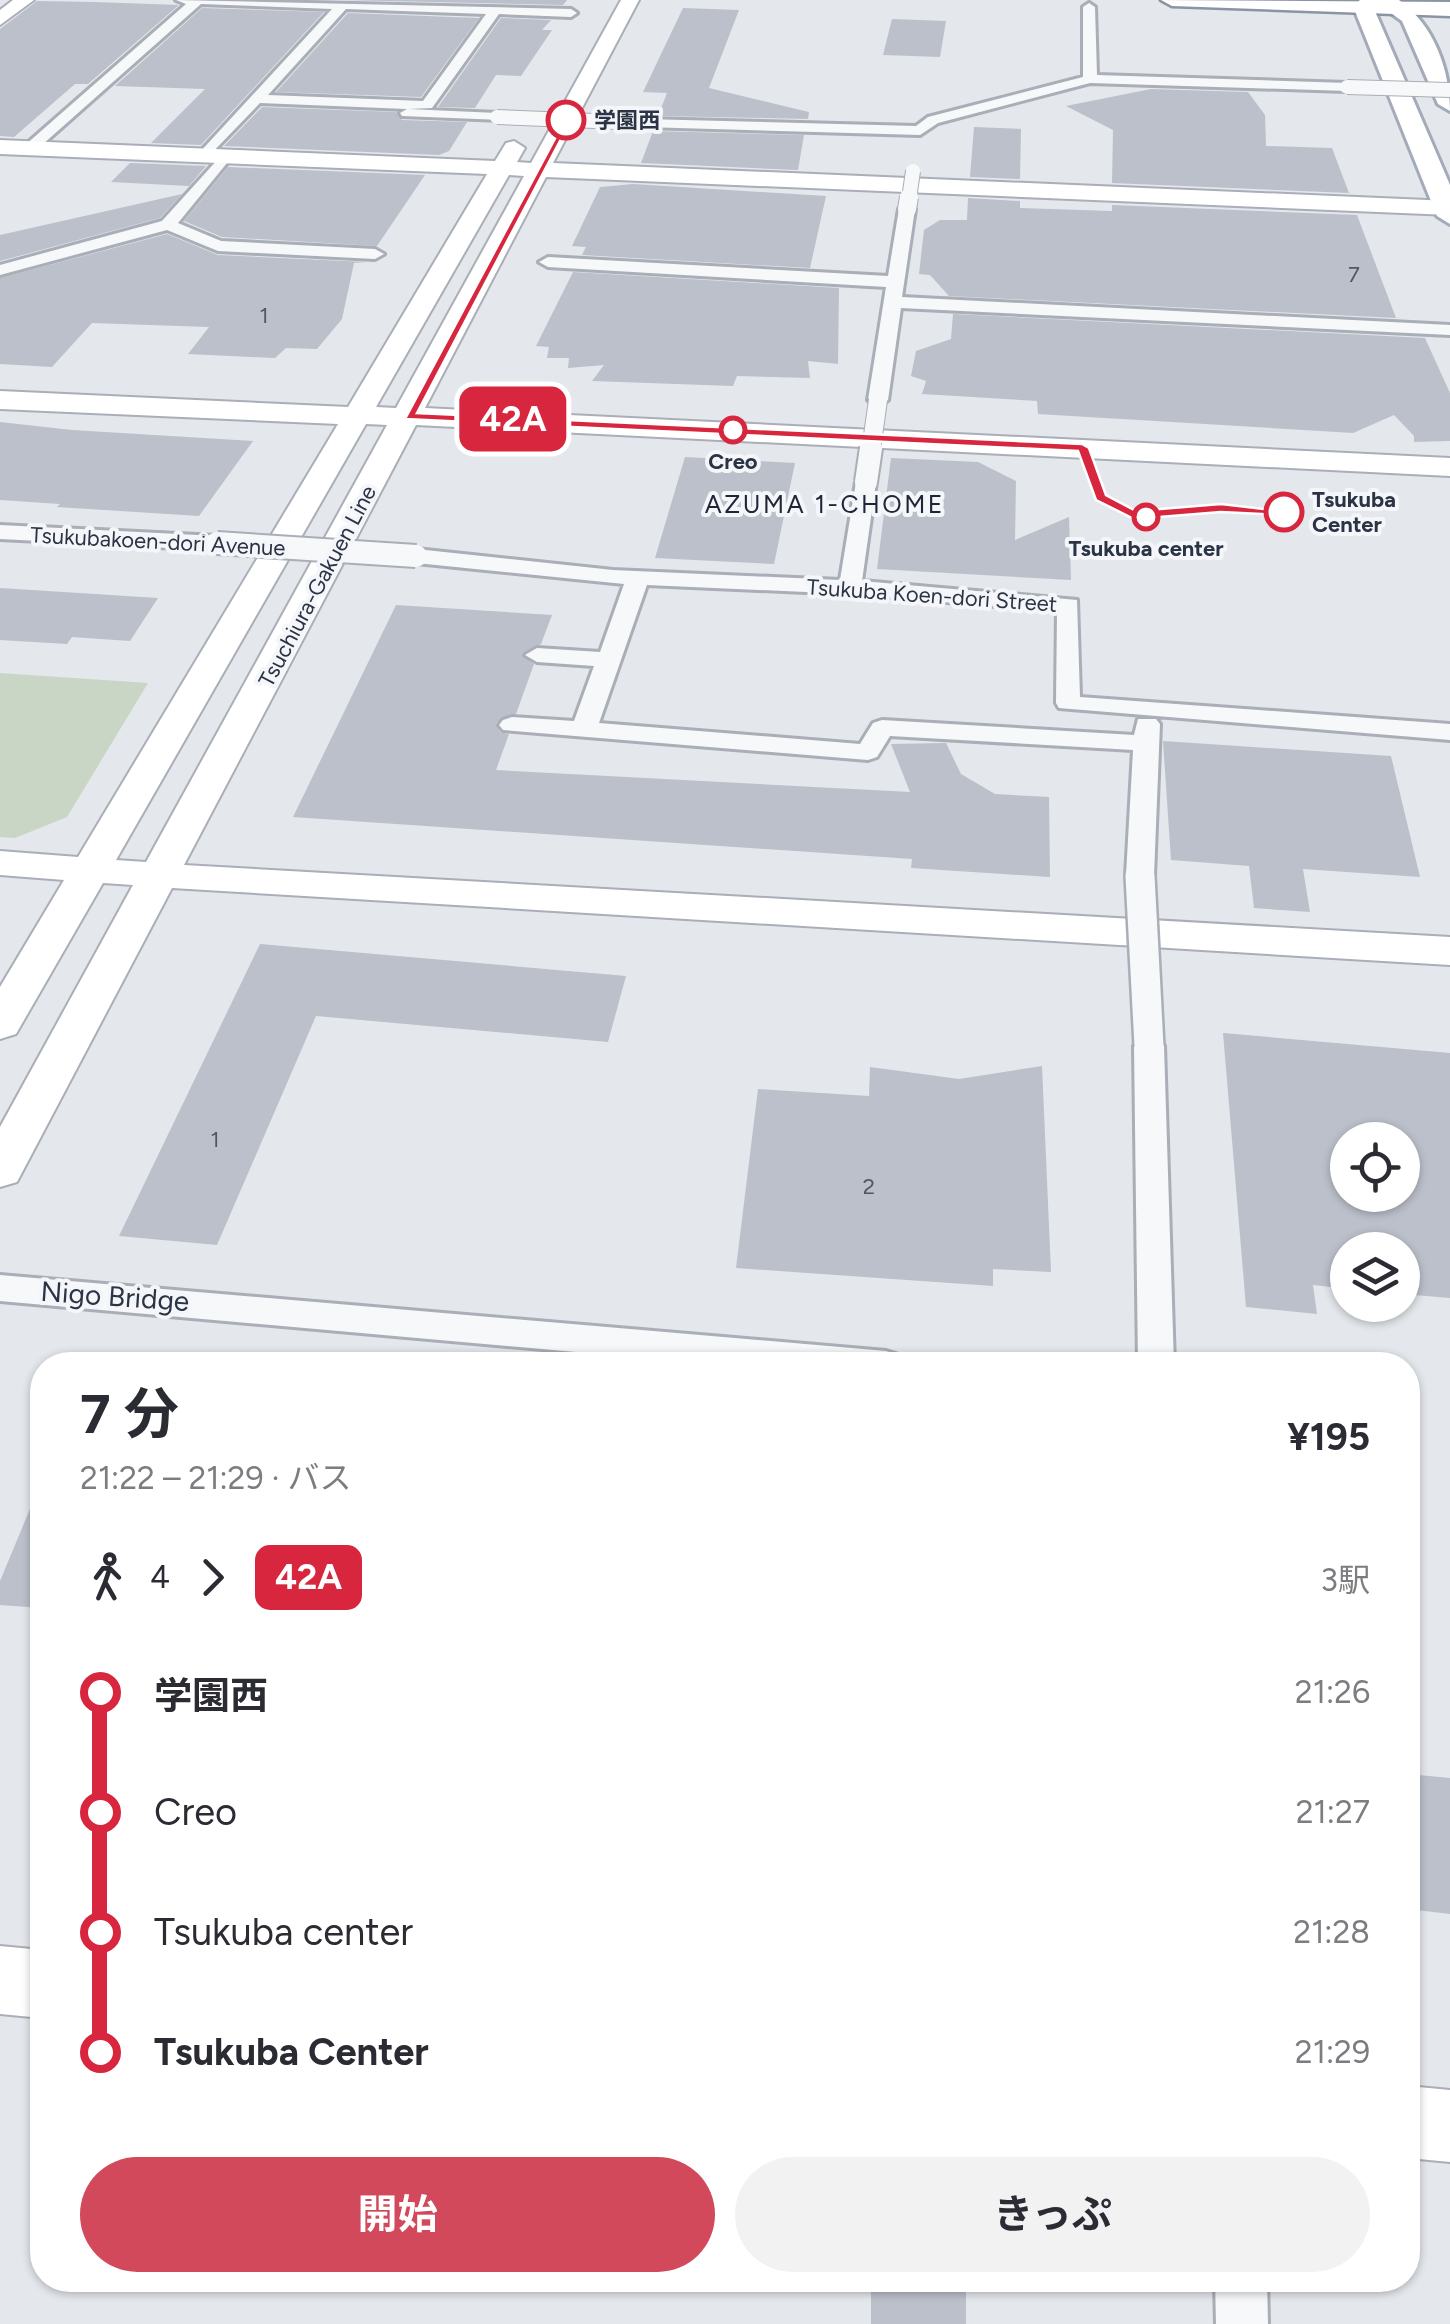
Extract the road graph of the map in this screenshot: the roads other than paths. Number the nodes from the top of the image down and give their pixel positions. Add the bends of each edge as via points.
1 (25, 0) edge
2 (182, 0) edge
3 (197, 0) edge
4 (1172, 0) edge
5 (633, 3) edge
6 (1370, 3) edge
7 (1394, 4) edge
8 (343, 5) junction
9 (1089, 7) dead end
10 (1450, 9) edge
11 (495, 10) junction
12 (571, 13) dead end
13 (0, 19) edge
14 (1090, 79) junction
15 (1450, 90) edge
16 (542, 102) dead end
17 (253, 103) junction
18 (1450, 104) edge
19 (920, 131) junction
20 (0, 148) edge
21 (29, 148) junction
22 (211, 160) junction
23 (502, 168) junction
24 (540, 170) junction
25 (1449, 210) edge
26 (168, 226) junction
27 (375, 254) dead end
28 (548, 262) dead end
29 (0, 270) edge
30 (895, 292) junction
31 (1450, 330) edge
32 (0, 400) edge
33 (359, 415) junction
34 (410, 416) junction
35 (1450, 467) edge
36 (239, 528) dead end
37 (0, 532) edge
38 (207, 542) junction
39 (638, 578) junction
40 (850, 587) junction
41 (537, 655) dead end
42 (609, 660) junction
43 (1147, 710) junction
44 (512, 724) dead end
45 (584, 730) junction
46 (1450, 732) edge
47 (1146, 743) junction
48 (0, 863) edge
49 (92, 870) junction
50 (158, 875) junction
51 (1450, 951) edge
52 (0, 1024) edge
53 (0, 1170) edge
54 (0, 1288) edge
55 (728, 1352) edge
56 (1156, 1352) edge
57 (0, 1980) edge
58 (30, 1983) edge
59 (1420, 2123) edge
60 (1450, 2126) edge
61 (1241, 2292) edge
62 (1242, 2324) edge

1 - 13 street
2 - 3 street
3 - 8 street
3 - 21 street
4 - 6 highway
5 - 24 street, Tsuchiura-Gakuen Line
6 - 7 highway
6 - 25 main road
7 - 10 highway
7 - 18 main road
8 - 11 street
8 - 17 street
9 - 14 street
11 - 12 street
11 - 17 street via 427,105
14 - 15 street, bridge
14 - 19 street via 933,120
16 - 23 street, Tsuchiura-Gakuen Line
17 - 19 street, bridge
17 - 22 street
19 - 30 street, bridge
20 - 21 street
21 - 22 street
22 - 23 street
22 - 26 street
23 - 24 street
23 - 33 street, Tsuchiura-Gakuen Line
24 - 25 street
24 - 34 street, Tsuchiura-Gakuen Line
26 - 27 street via 218,246
26 - 29 street
28 - 30 street
30 - 31 street
30 - 40 street, bridge
32 - 33 street
33 - 34 street
33 - 49 street, Tsuchiura-Gakuen Line
34 - 35 street
34 - 50 street, Tsuchiura-Gakuen Line
36 - 38 street via 208,526
37 - 38 street, Tsukubakoen-dori Avenue
38 - 39 street, Tsukubakoen-dori Avenue, bridge
39 - 40 street, Tsukuba Koen-dori Street
39 - 42 street
40 - 43 street, Tsukuba Koen-dori Street via 975,586 1069,605 1068,703
41 - 42 street
42 - 45 street
43 - 46 street, Tsukuba Koen-dori Street
43 - 47 street
44 - 45 street
45 - 47 street via 868,752 882,728
47 - 56 street, bridge via 1140,876
48 - 49 street
49 - 50 street
49 - 52 street, Tsuchiura-Gakuen Line
50 - 51 street
50 - 53 street, Tsuchiura-Gakuen Line
54 - 55 street, Nigo Bridge
57 - 58 street
59 - 60 street
61 - 62 street

